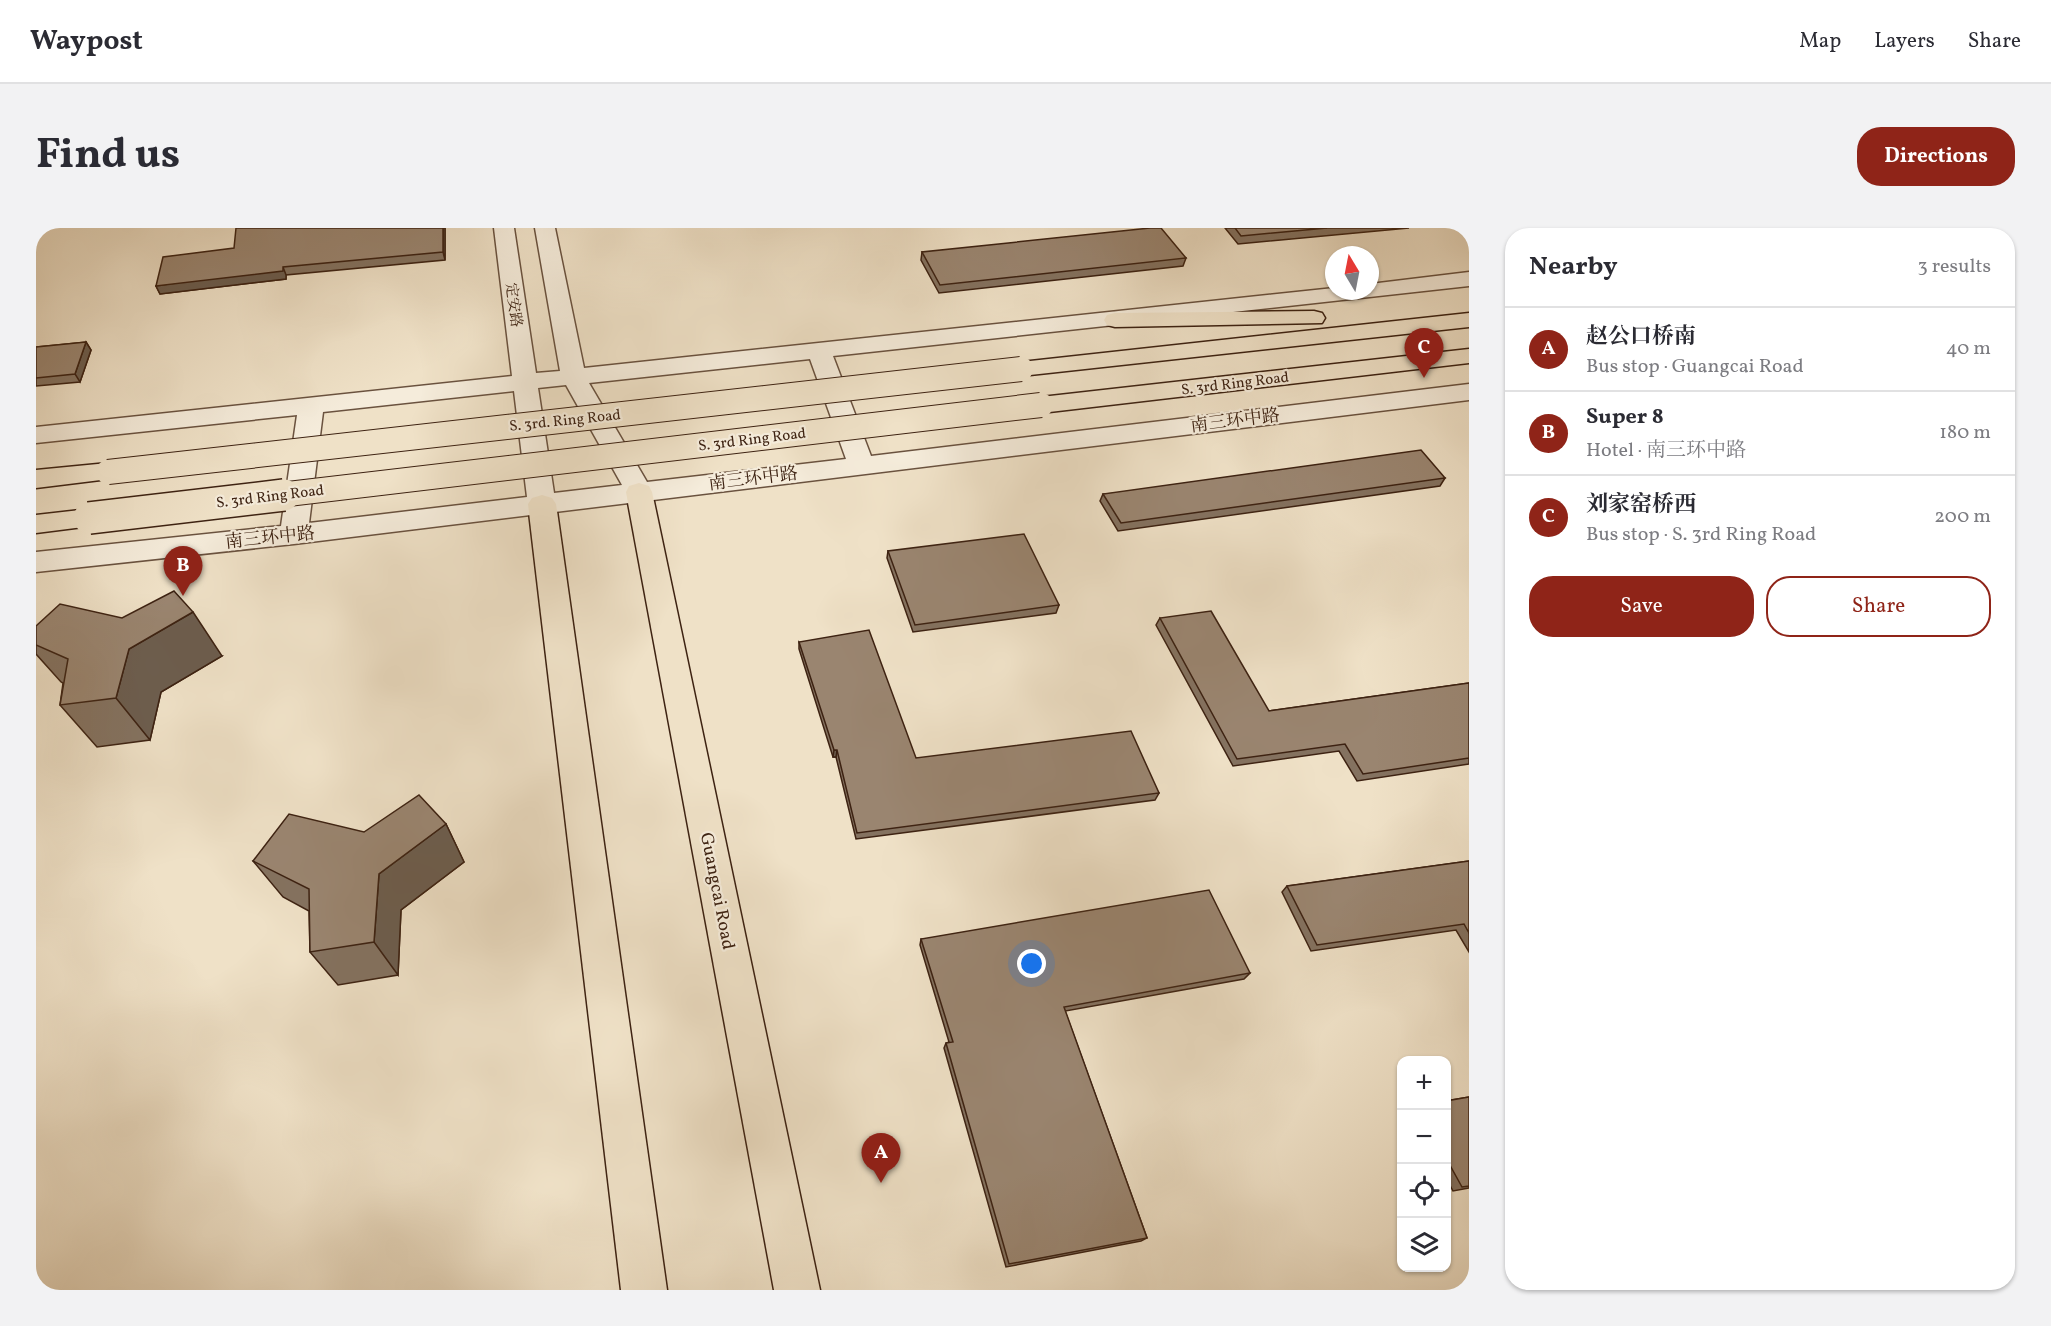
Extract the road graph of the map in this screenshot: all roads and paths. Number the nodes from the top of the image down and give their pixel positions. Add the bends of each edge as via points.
1 (504, 228) edge
2 (545, 228) edge
3 (1469, 279) edge
4 (1379, 290) edge
5 (1325, 296) edge
6 (1469, 318) edge
7 (1115, 320) junction
8 (819, 351) junction
9 (1469, 356) edge
10 (573, 376) junction
11 (525, 381) junction
12 (1469, 392) edge
13 (311, 404) junction
14 (36, 435) edge
15 (861, 465) junction
16 (36, 479) edge
17 (639, 492) junction
18 (542, 504) junction
19 (36, 524) edge
20 (294, 534) junction
21 (36, 562) edge
22 (644, 1290) edge
23 (797, 1290) edge

1 - 11 street, 定安路
2 - 10 street
3 - 4 street
5 - 7 street
6 - 7 main road
6 - 16 main road, S. 3rd. Ring Road, bridge
7 - 8 street
8 - 10 street
8 - 15 street
9 - 19 main road, S. 3rd Ring Road, bridge
10 - 11 street
10 - 17 street
11 - 13 street
11 - 18 street, 定安路
12 - 15 street, 南三环中路
13 - 14 street
13 - 20 street
15 - 17 street, 南三环中路
17 - 18 street, 南三环中路
17 - 23 main road, Guangcai Road
18 - 20 street, 南三环中路
18 - 22 main road
20 - 21 street, 南三环中路

